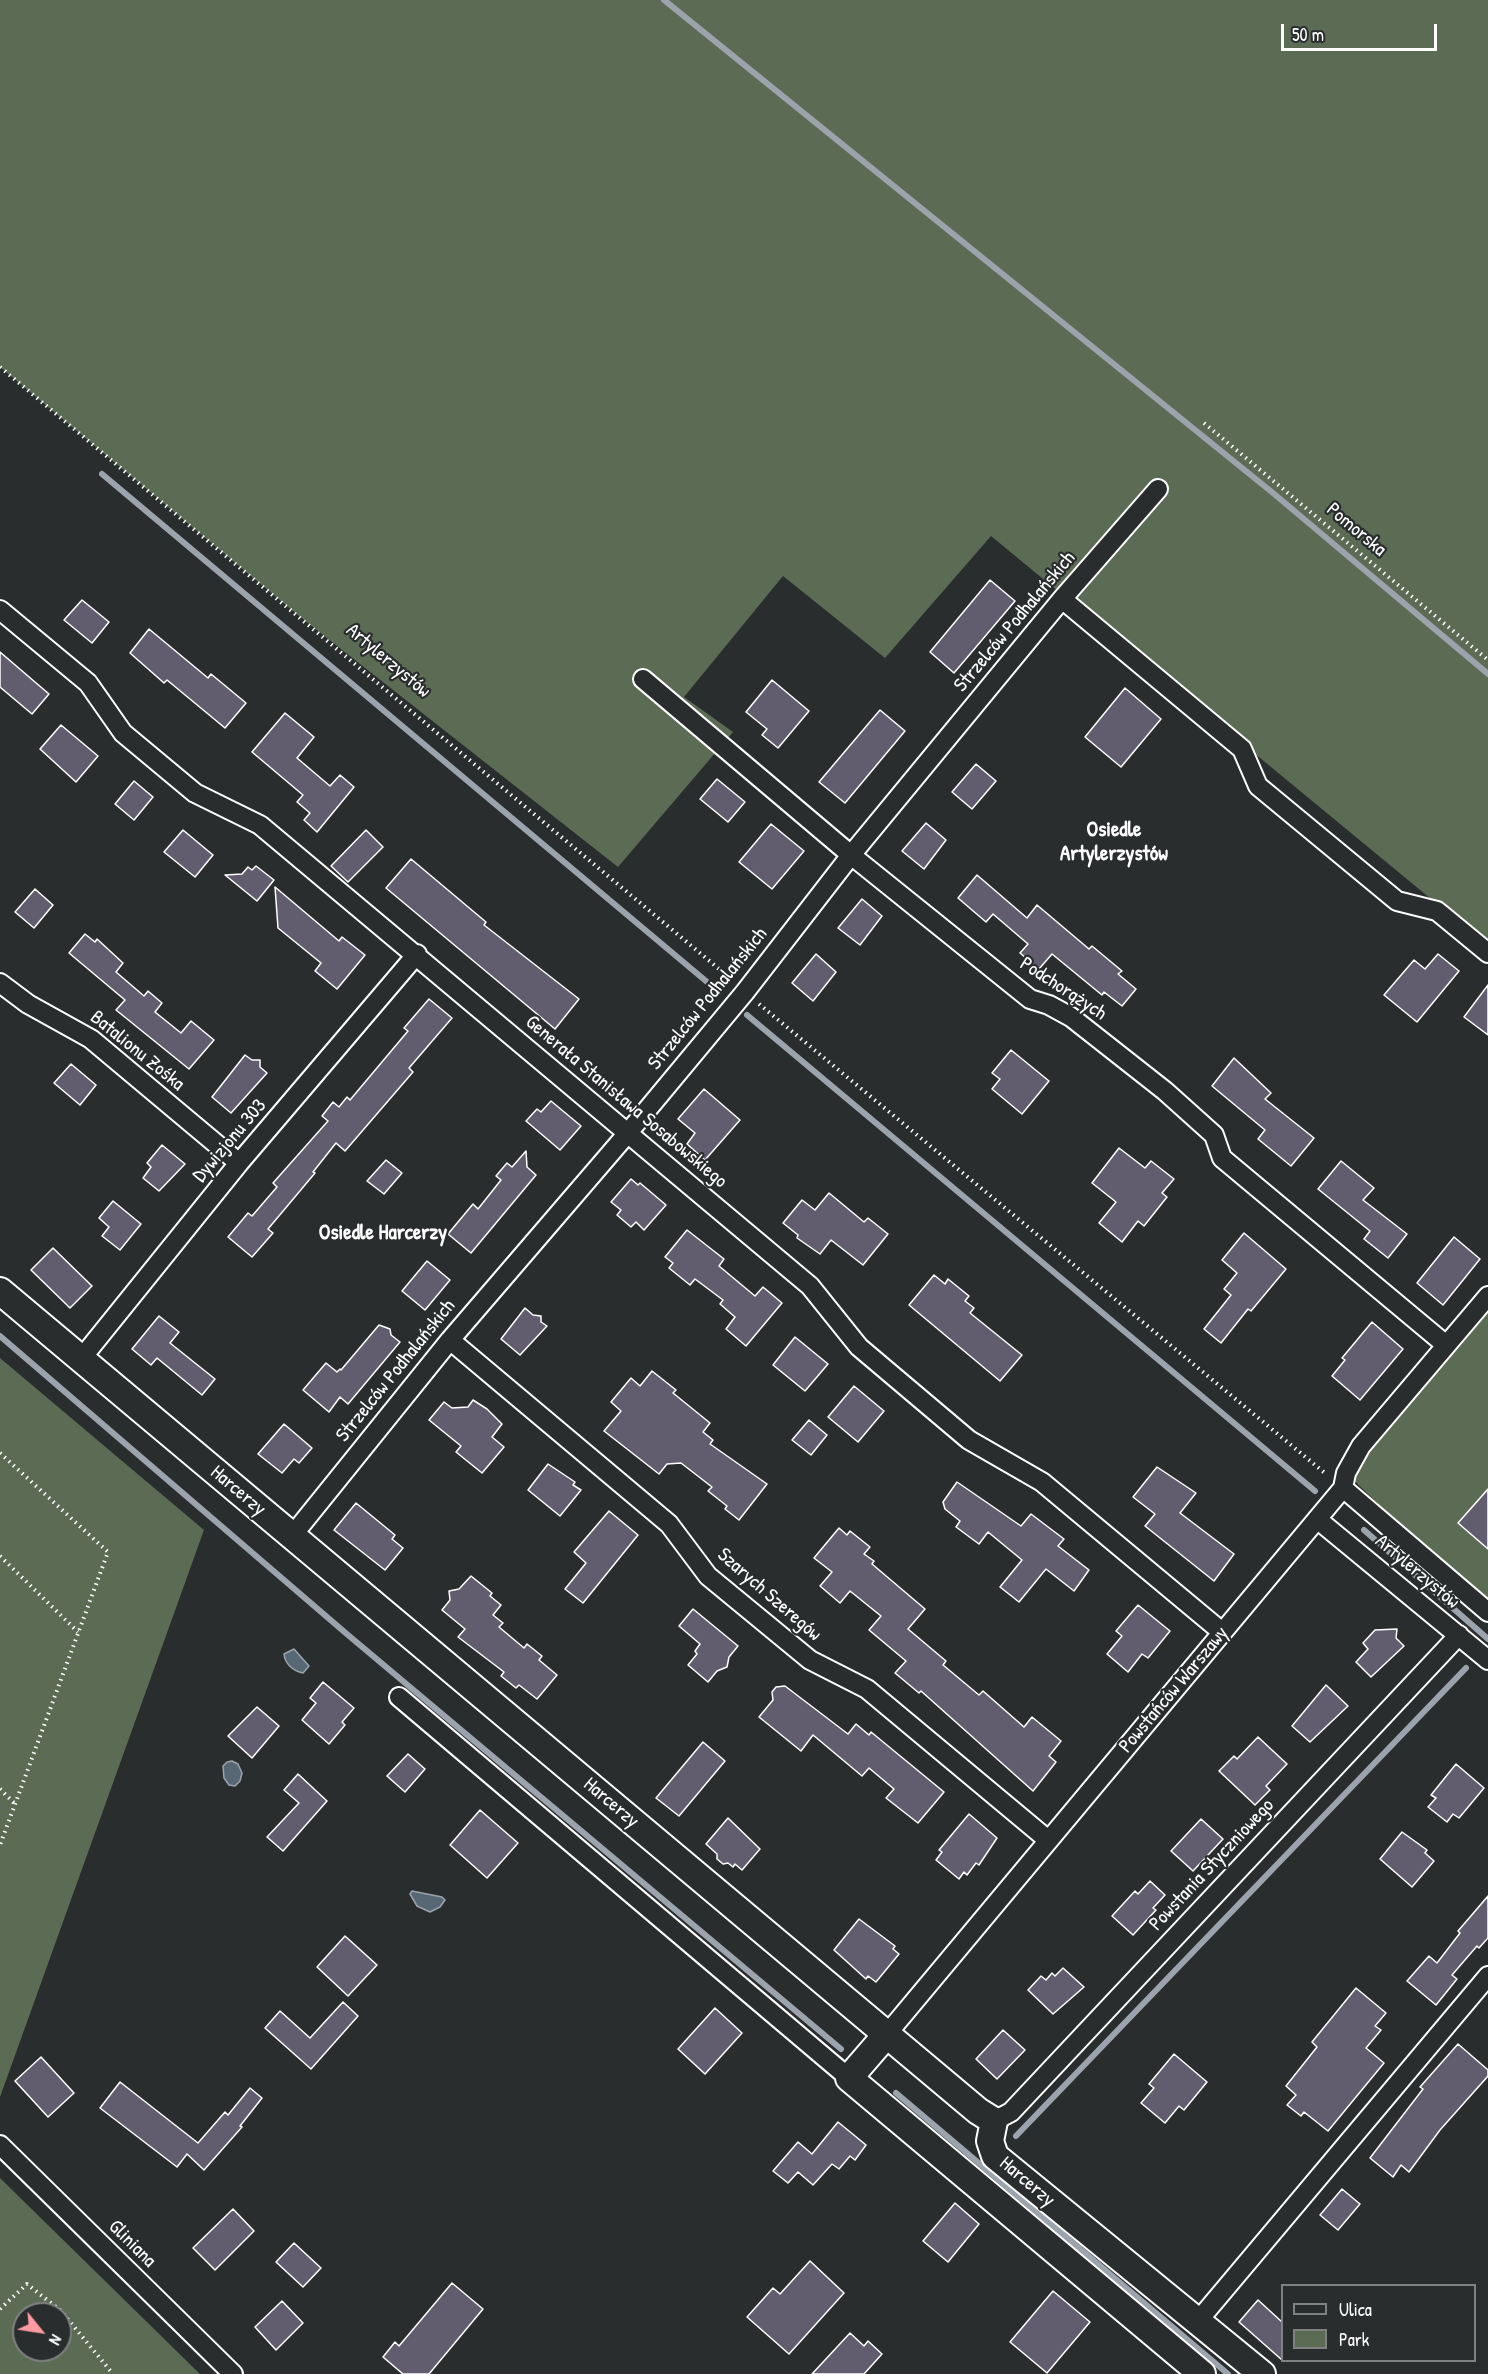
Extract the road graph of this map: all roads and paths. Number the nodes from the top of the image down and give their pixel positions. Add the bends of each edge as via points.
1 (0, 367) edge
2 (1204, 423) dead end
3 (1158, 489) dead end
4 (1062, 598) junction
5 (0, 610) edge
6 (1488, 660) edge
7 (643, 679) dead end
8 (852, 855) junction
9 (1488, 953) edge
10 (417, 954) junction
11 (0, 983) edge
12 (745, 992) junction
13 (627, 1134) junction
14 (239, 1163) junction
15 (0, 1291) edge
16 (1488, 1296) edge
17 (450, 1340) junction
18 (1446, 1346) junction
19 (81, 1359) junction
20 (0, 1453) edge
21 (1343, 1488) junction
22 (1317, 1519) junction
23 (292, 1536) junction
24 (0, 1556) edge
25 (1488, 1612) edge
26 (78, 1632) junction
27 (1222, 1632) junction
28 (1459, 1635) junction
29 (1488, 1660) edge
30 (399, 1697) dead end
31 (0, 1789) edge
32 (15, 1804) junction
33 (1048, 1840) junction
34 (0, 1845) edge
35 (1488, 1976) edge
36 (887, 2034) junction
37 (849, 2078) junction
38 (994, 2121) junction
39 (0, 2145) edge
40 (0, 2309) edge
41 (1198, 2321) junction
42 (113, 2374) edge
43 (232, 2374) edge
44 (1202, 2374) edge
45 (1262, 2374) edge

1 - 12 path, Artylerzystów
2 - 6 path, Pomorska
3 - 4 street, Strzelców Podhalańskich
4 - 8 street, Strzelców Podhalańskich
4 - 9 street via 1242,749 1258,786 1397,901 1437,911
5 - 10 street, Generała Stanisława Sosabowskiego via 88,683 123,733 195,793 260,825
7 - 8 street, Podchorążych
8 - 12 street, Strzelców Podhalańskich
8 - 18 street, Podchorążych via 1030,999 1071,1017 1149,1077 1214,1136 1222,1158
10 - 13 street, Generała Stanisława Sosabowskiego
10 - 14 street, Dywizjonu 303
11 - 14 street, Batalionu Zośka via 28,1004 91,1039
12 - 13 street, Strzelców Podhalańskich
12 - 21 path, Artylerzystów
13 - 17 street, Strzelców Podhalańskich
13 - 27 street, Generała Stanisława Sosabowskiego via 810,1286 859,1347 961,1433 1042,1482
14 - 19 street, Dywizjonu 303
15 - 19 street, Harcerzy
16 - 18 street, Powstańców Warszawy
17 - 23 street, Strzelców Podhalańskich
17 - 33 street, Szarych Szeregów via 669,1524 708,1576 810,1660 867,1689
18 - 21 street, Powstańców Warszawy via 1361,1446
19 - 23 street, Harcerzy
20 - 26 path via 108,1551
21 - 22 street, Powstańców Warszawy
21 - 25 street, Artylerzystów
22 - 27 street, Powstańców Warszawy
22 - 28 street, Artylerzystów
23 - 36 street, Harcerzy
24 - 26 path
26 - 32 path
27 - 33 street, Powstańców Warszawy
28 - 29 street, Artylerzystów
28 - 38 street, Powstania Styczniowego via 1011,2112
30 - 37 street, Harcerzy
31 - 32 path
32 - 34 path
33 - 36 street, Powstańców Warszawy
35 - 41 street
36 - 37 street, Powstańców Warszawy
36 - 38 street, Harcerzy
37 - 44 street, Harcerzy
38 - 41 street, Harcerzy via 990,2141 995,2156
39 - 43 street, Gliniana
40 - 42 path via 27,2284 61,2311
41 - 45 street, Harcerzy

